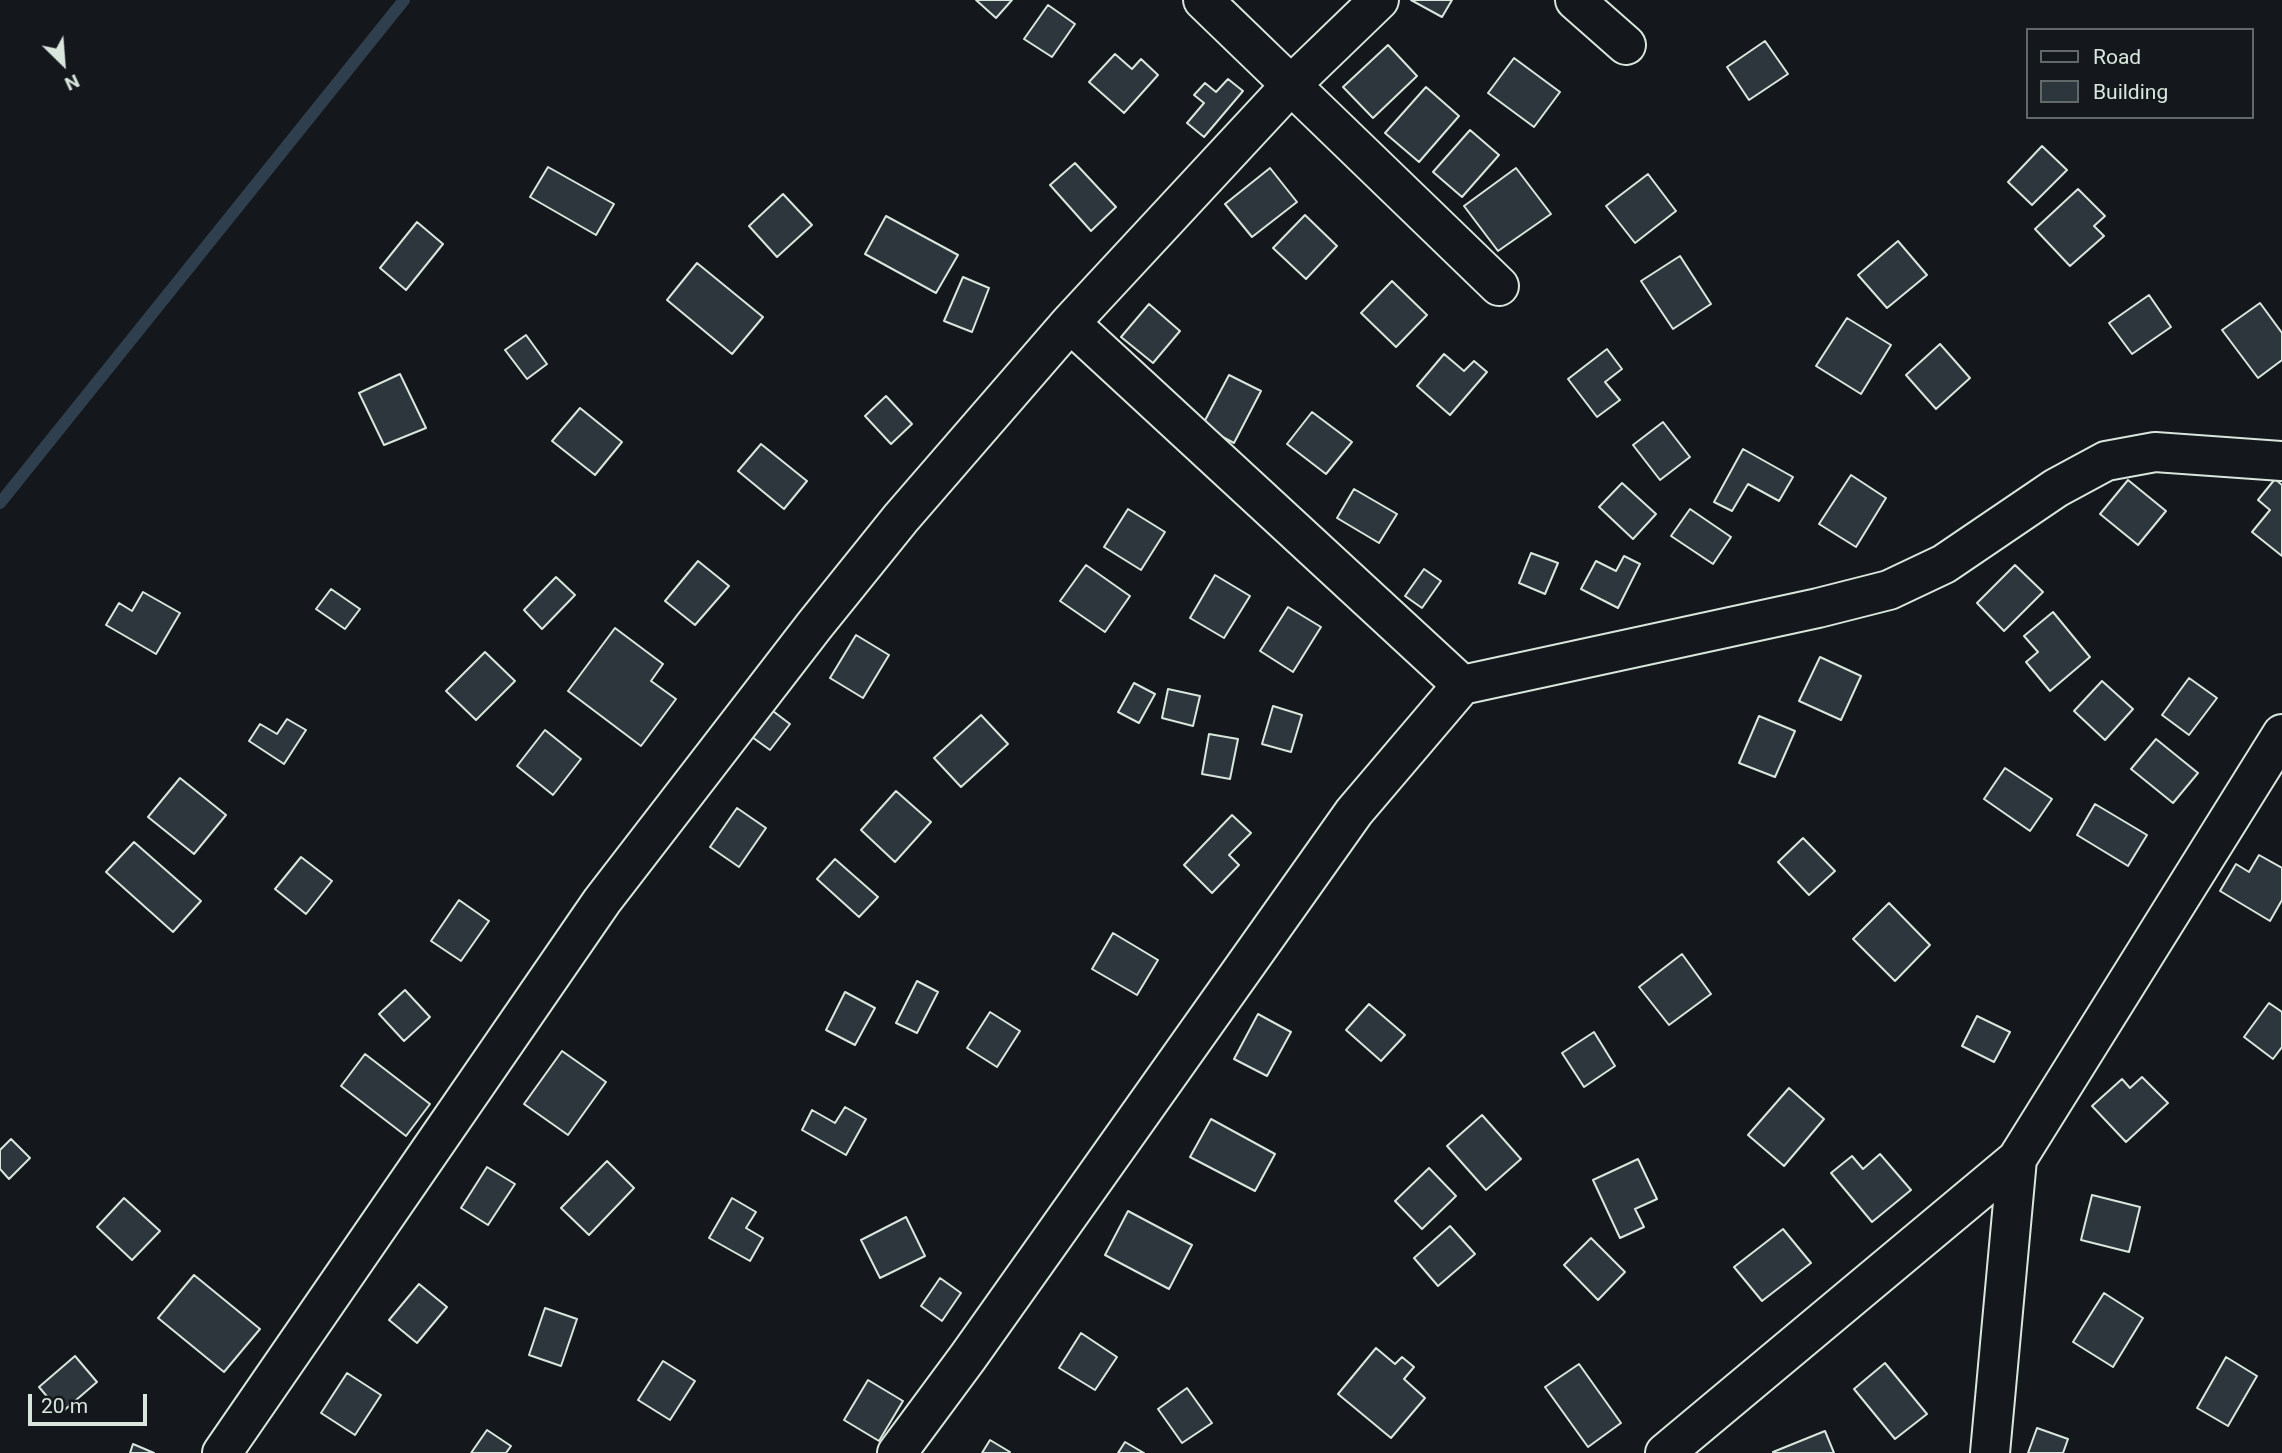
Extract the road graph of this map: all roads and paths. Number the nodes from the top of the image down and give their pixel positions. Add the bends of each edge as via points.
1 (1203, 0) edge
2 (1379, 0) edge
3 (1575, 0) edge
4 (1626, 45) dead end
5 (1291, 85) junction
6 (1499, 286) dead end
7 (1070, 323) junction
8 (2282, 461) edge
9 (1462, 685) junction
10 (2282, 734) edge
11 (2017, 1159) junction
12 (222, 1453) edge
13 (897, 1453) edge
14 (1665, 1453) edge
15 (1990, 1453) edge

1 - 5 street
2 - 5 street
3 - 4 street
5 - 6 street
5 - 7 street
7 - 9 street
7 - 12 street via 901,518 602,901
8 - 9 street via 2155,452 2106,461 2056,488 1944,564 1889,590
9 - 13 street via 1354,812
10 - 11 street
11 - 14 street
11 - 15 street

